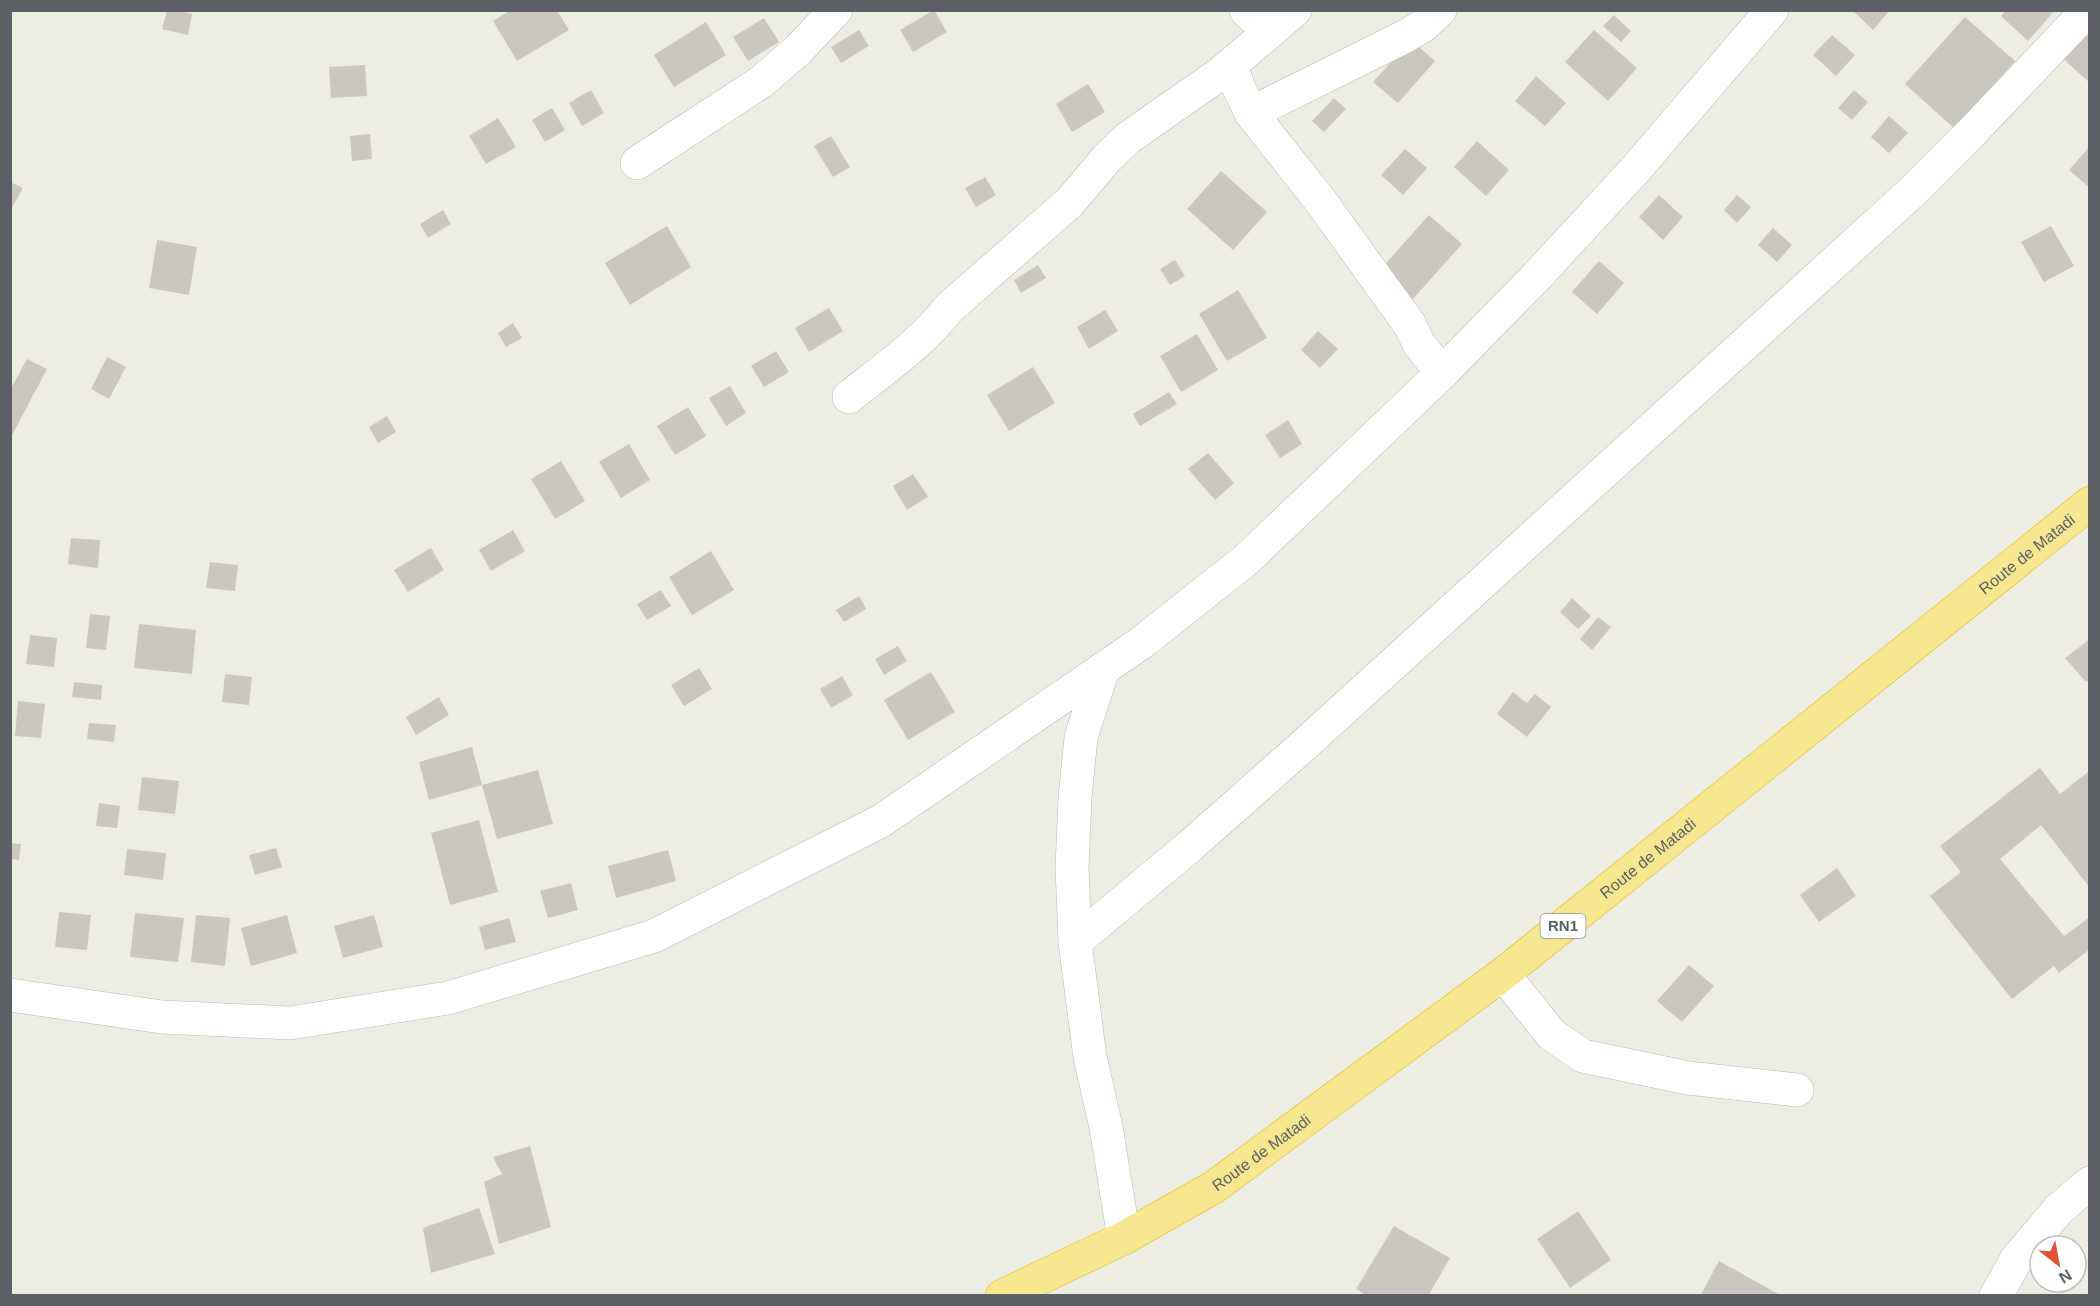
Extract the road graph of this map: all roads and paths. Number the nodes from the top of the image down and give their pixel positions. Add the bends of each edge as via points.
1 (836, 10) edge
2 (1295, 10) edge
3 (1440, 10) edge
4 (1772, 10) edge
5 (2088, 10) edge
6 (1258, 21) edge
7 (1232, 64) junction
8 (1251, 113) junction
9 (637, 163) dead end
10 (1442, 374) junction
11 (849, 397) dead end
12 (2090, 503) edge
13 (1103, 669) junction
14 (1075, 942) junction
15 (1503, 974) junction
16 (10, 995) edge
17 (1797, 1090) dead end
18 (2090, 1183) edge
19 (1124, 1238) junction
20 (1002, 1296) edge
21 (1996, 1296) edge

1 - 9 street via 761,82
2 - 6 street
3 - 8 street via 1406,36
4 - 10 street via 1635,170
5 - 14 street via 1913,190 1285,762
6 - 7 street
7 - 8 street
7 - 11 street via 1128,138 1070,202 949,308 916,345
8 - 10 street via 1319,199
10 - 13 street via 1247,559
12 - 15 highway, Route de Matadi / RN1
13 - 14 street via 1078,757 1072,867
13 - 16 street via 881,821 654,936 561,965 448,998 290,1023 162,1017
14 - 19 street via 1090,1057
15 - 17 street via 1552,1035 1583,1056 1688,1078
15 - 19 highway, Route de Matadi / RN1 via 1214,1187
18 - 21 street via 2059,1209 2016,1260
19 - 20 highway, Route de Matadi / RN1

